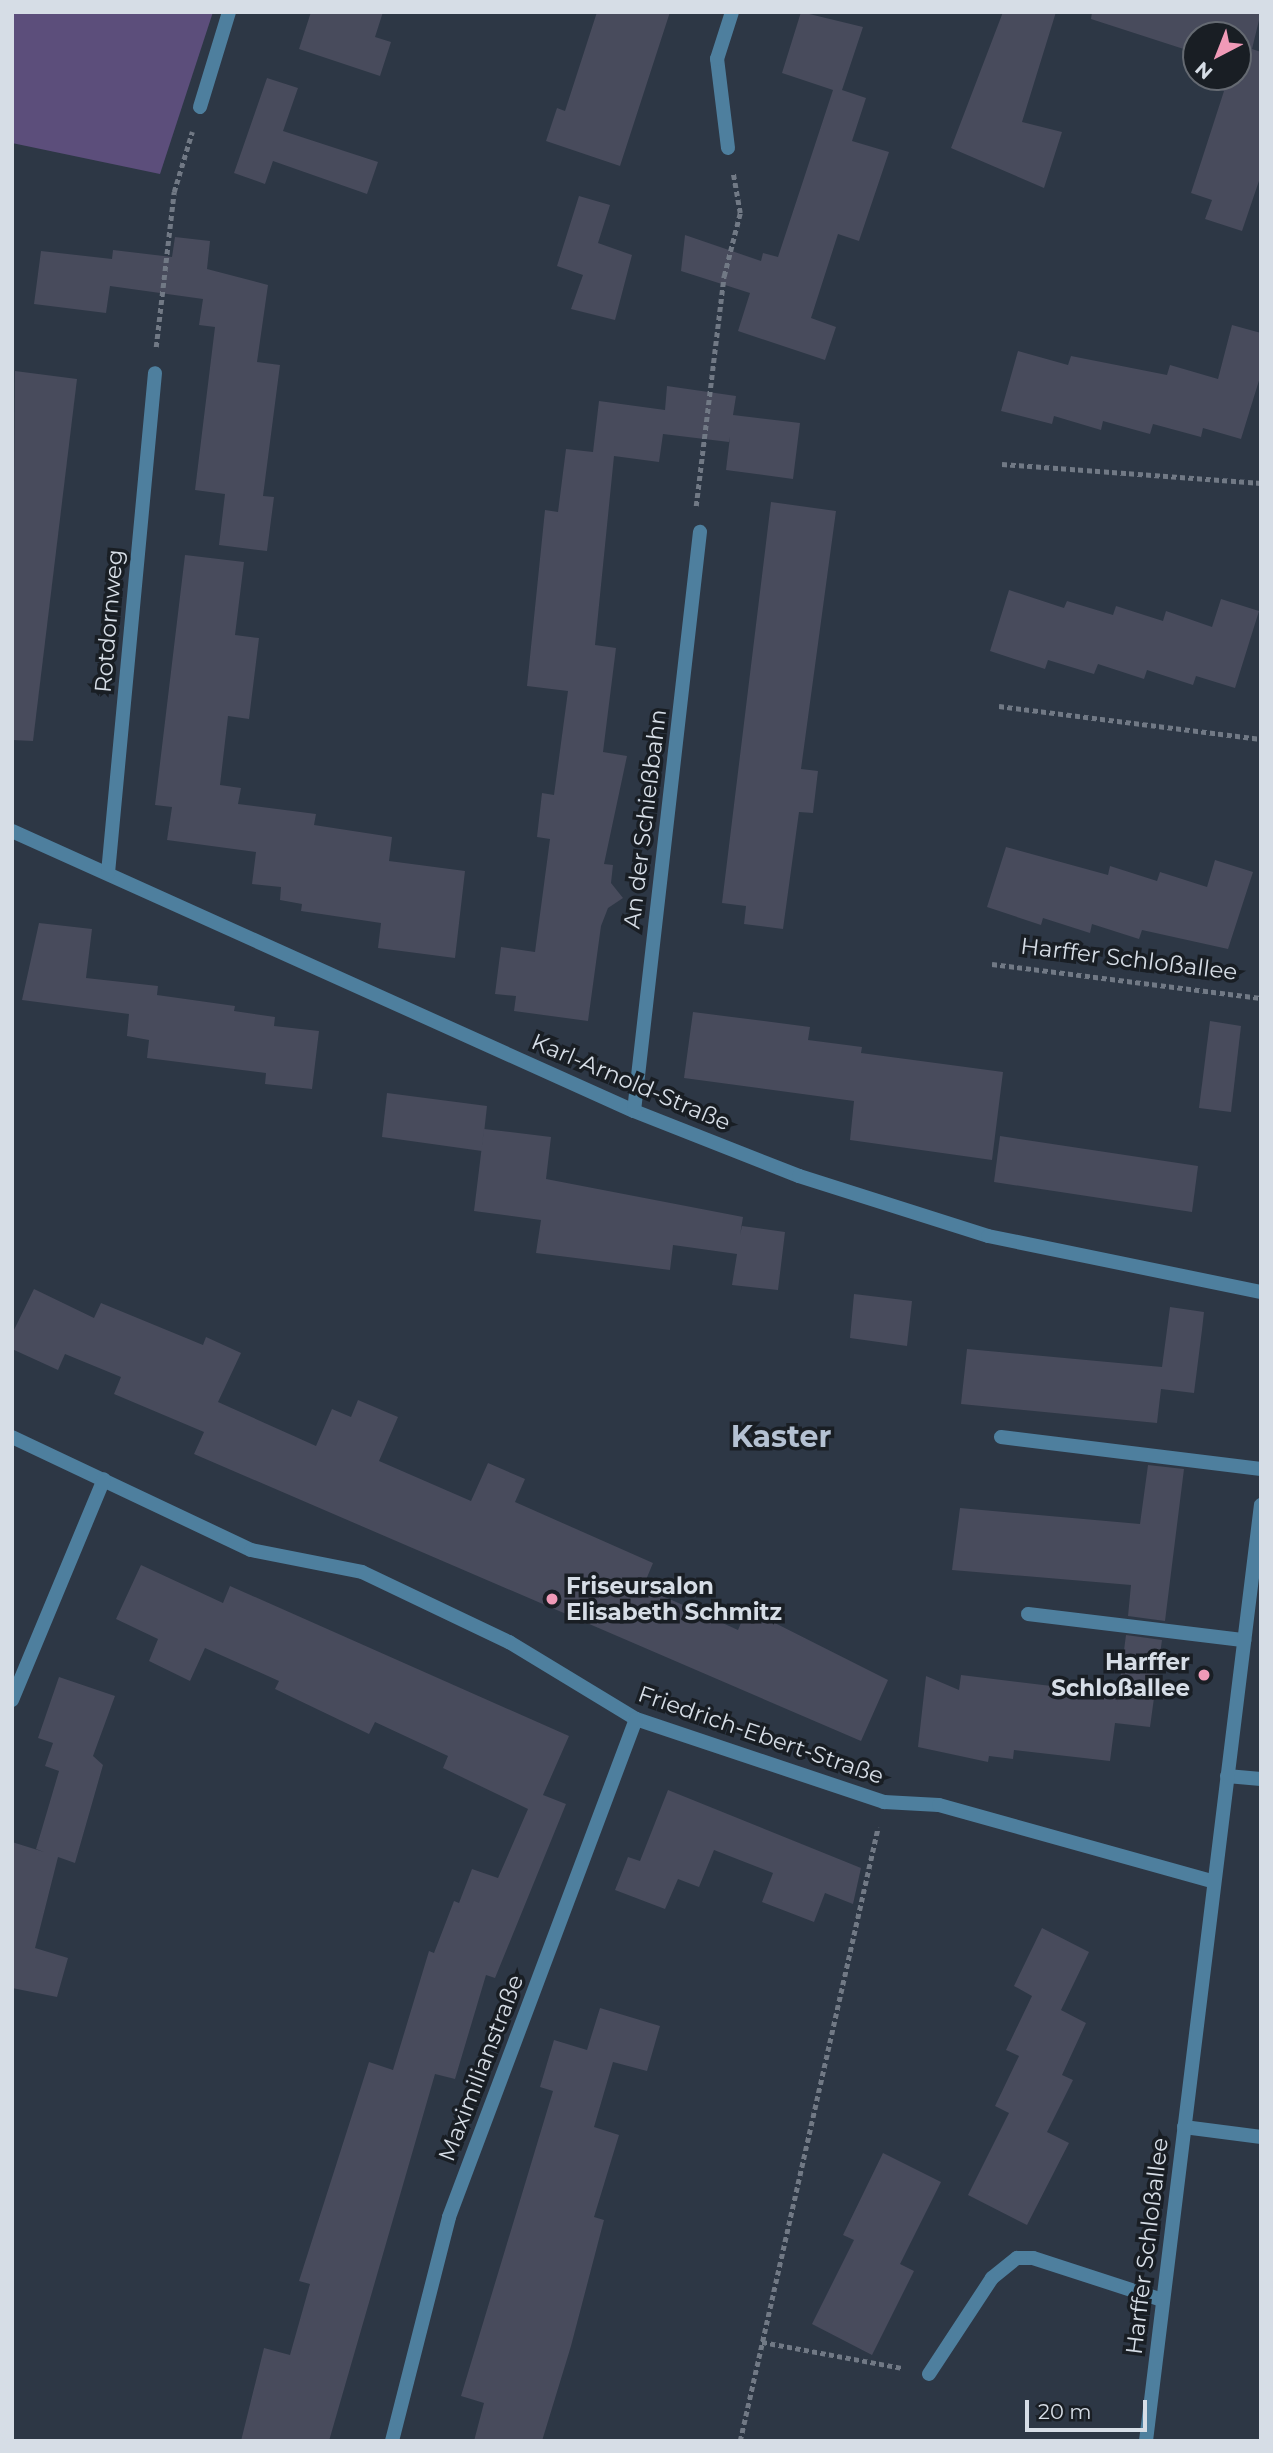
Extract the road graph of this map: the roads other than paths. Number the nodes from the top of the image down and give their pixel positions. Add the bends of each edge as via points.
1 (229, 12) edge
2 (732, 12) edge
3 (200, 107) road end
4 (728, 148) road end
5 (155, 373) road end
6 (700, 532) road end
7 (12, 831) edge
8 (108, 873) junction
9 (634, 1111) junction
10 (1261, 1293) edge
11 (12, 1437) edge
12 (1001, 1437) dead end
13 (1261, 1469) edge
14 (104, 1479) junction
15 (1261, 1505) edge
16 (1028, 1614) dead end
17 (1244, 1640) junction
18 (12, 1700) edge
19 (636, 1719) junction
20 (1227, 1776) junction
21 (1261, 1779) edge
22 (1211, 1881) junction
23 (1184, 2127) junction
24 (1261, 2137) edge
25 (1162, 2300) junction
26 (929, 2374) road end
27 (392, 2441) edge
28 (1146, 2441) edge

1 - 3 street
2 - 4 street via 717,59
5 - 8 street, Rotdornweg
6 - 9 street, An der Schießbahn
7 - 8 street, Karl-Arnold-Straße
8 - 9 street, Karl-Arnold-Straße
9 - 10 street, Karl-Arnold-Straße via 799,1176 988,1236
11 - 14 street, Friedrich-Ebert-Straße
12 - 13 street
14 - 18 street
14 - 19 street, Friedrich-Ebert-Straße via 251,1550 362,1572 509,1642
15 - 17 street, Harffer Schloßallee
16 - 17 street
17 - 20 street, Harffer Schloßallee
19 - 22 street, Friedrich-Ebert-Straße via 884,1802 939,1805
19 - 27 street, Maximilianstraße via 449,2217
20 - 21 street
20 - 22 street, Harffer Schloßallee
22 - 23 street, Harffer Schloßallee
23 - 24 street
23 - 25 street, Harffer Schloßallee
25 - 26 street via 1033,2258 1017,2258 992,2278
25 - 28 street, Harffer Schloßallee

